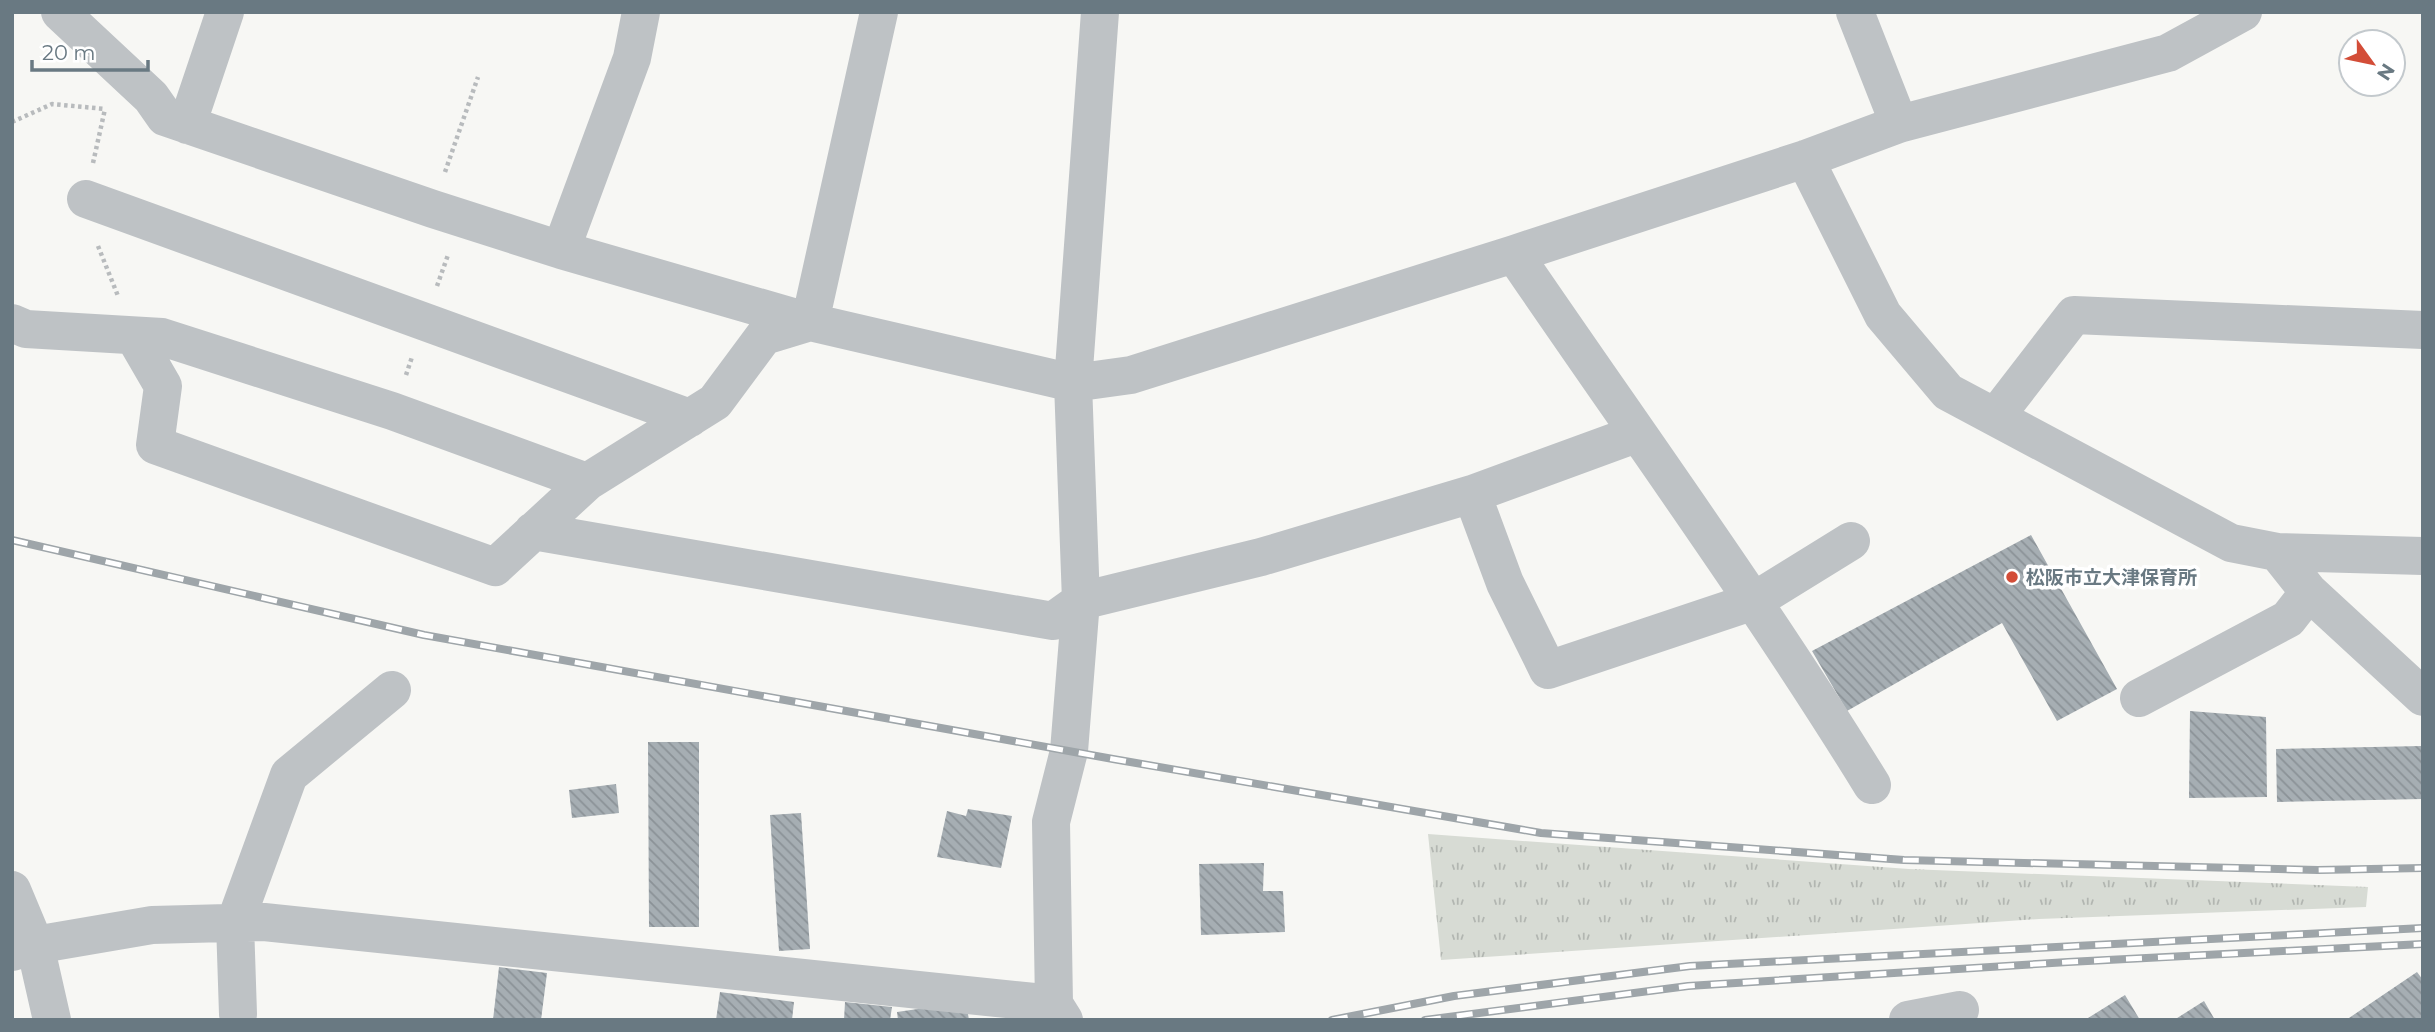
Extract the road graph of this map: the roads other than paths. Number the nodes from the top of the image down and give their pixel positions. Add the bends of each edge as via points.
1 (60, 12) edge
2 (225, 12) edge
3 (641, 12) edge
4 (879, 12) edge
5 (1100, 12) edge
6 (1856, 12) edge
7 (2243, 12) edge
8 (176, 121) junction
9 (1899, 124) junction
10 (1805, 159) junction
11 (86, 199) dead end
12 (561, 250) junction
13 (1514, 254) junction
14 (810, 322) junction
15 (12, 323) edge
16 (2423, 330) edge
17 (134, 336) junction
18 (1073, 383) junction
19 (1996, 416) junction
20 (690, 418) junction
21 (1636, 434) junction
22 (587, 482) junction
23 (1472, 494) junction
24 (533, 531) junction
25 (1851, 541) dead end
26 (2277, 552) junction
27 (2423, 556) edge
28 (2309, 592) junction
29 (1081, 601) junction
30 (1754, 601) junction
31 (392, 690) dead end
32 (2423, 696) edge
33 (2139, 698) dead end
34 (1872, 785) dead end
35 (12, 890) edge
36 (236, 923) junction
37 (24, 949) edge
38 (1960, 1010) dead end
39 (1059, 1012) edge
40 (238, 1014) dead end
41 (52, 1020) edge
42 (1908, 1020) edge

1 - 8 street
2 - 8 street
3 - 12 street via 632,58
4 - 14 street
5 - 18 street
6 - 9 street
7 - 9 street via 2168,52
8 - 12 street
9 - 10 street
10 - 13 street
10 - 19 street via 1883,315 1948,392
11 - 20 street
12 - 14 street
13 - 18 street via 1131,375
13 - 21 street
14 - 18 street
14 - 20 street via 764,336 715,402
15 - 17 street via 26,329
16 - 19 street via 2074,314
17 - 22 street via 162,337
17 - 24 street via 163,386 155,445 495,567
18 - 29 street
19 - 26 street via 2231,543
20 - 22 street
21 - 23 street
21 - 30 street
22 - 24 street
23 - 29 street via 1261,556
23 - 30 street via 1505,583 1548,670
24 - 29 street via 1053,621
25 - 30 street
26 - 27 street
26 - 28 street
28 - 32 street
28 - 33 street via 2288,620
29 - 39 street via 1069,751 1051,822
30 - 34 street
31 - 36 street via 289,775
35 - 37 street
36 - 37 street via 152,925
36 - 39 street via 264,922
36 - 40 street
37 - 41 street
38 - 42 street

